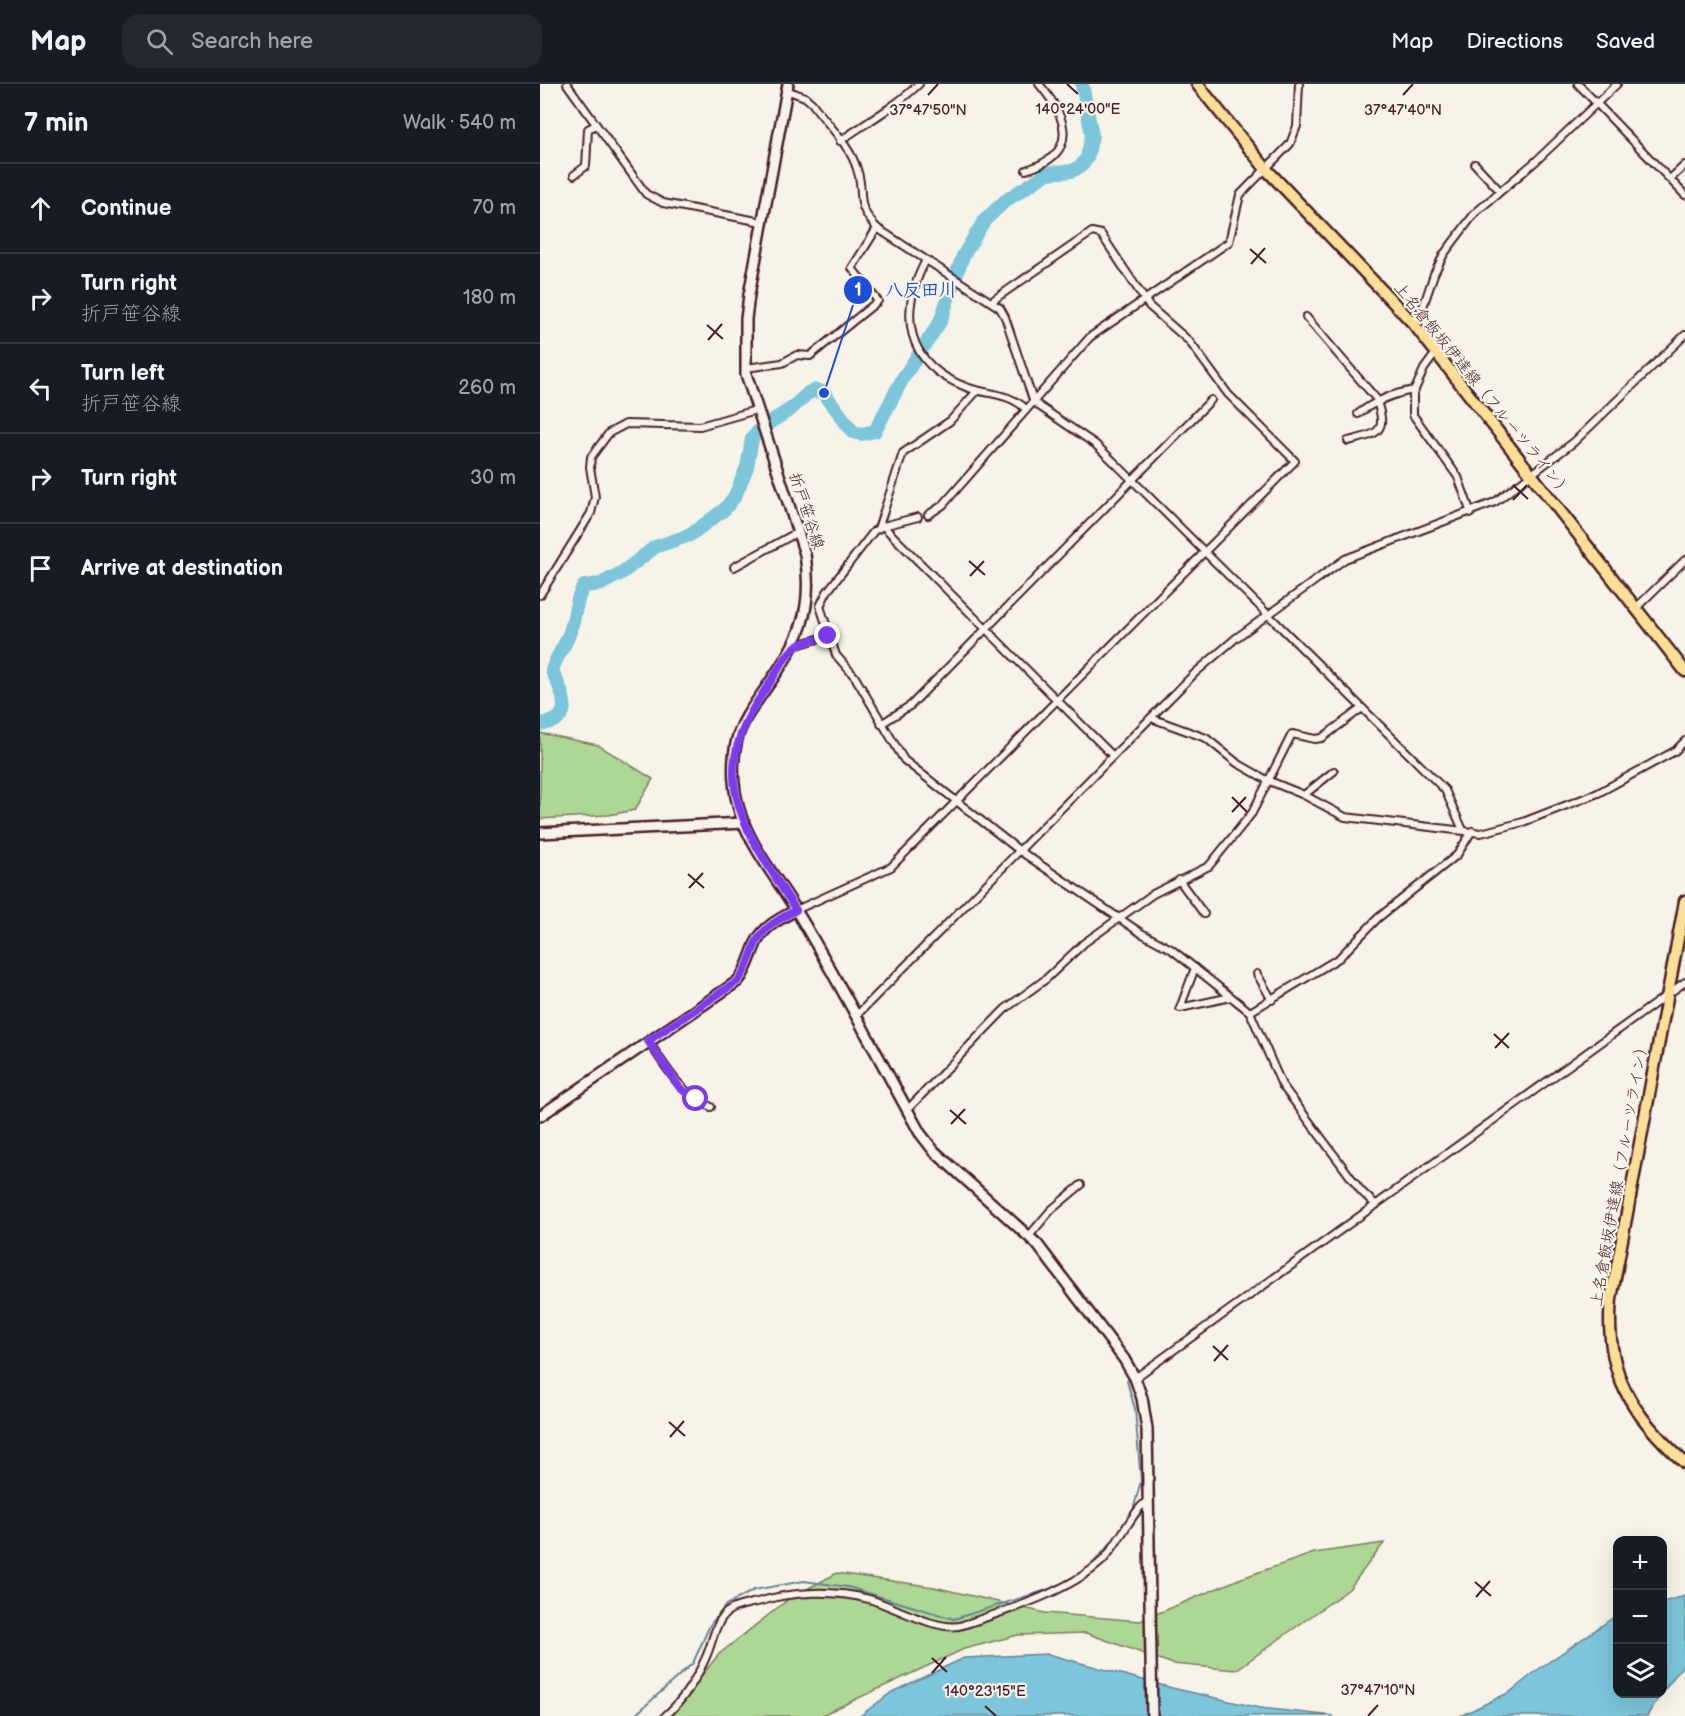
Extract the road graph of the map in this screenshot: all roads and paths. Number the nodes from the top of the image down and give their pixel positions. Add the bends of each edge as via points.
1 (567, 84) edge
2 (919, 84) edge
3 (1039, 84) edge
4 (1197, 84) edge
5 (1299, 84) edge
6 (1578, 84) edge
7 (1617, 84) edge
8 (787, 87) edge
9 (1596, 102) junction
10 (596, 125) junction
11 (840, 141) junction
12 (1475, 164) dead end
13 (1685, 165) edge
14 (1266, 169) junction
15 (1026, 170) dead end
16 (574, 175) dead end
17 (1670, 179) junction
18 (1500, 191) junction
19 (1685, 195) edge
20 (762, 222) junction
21 (877, 228) junction
22 (926, 260) junction
23 (992, 301) junction
24 (1144, 301) junction
25 (1306, 317) dead end
26 (1413, 323) junction
27 (1685, 335) edge
28 (1436, 354) junction
29 (746, 368) junction
30 (1415, 390) junction
31 (977, 391) junction
32 (1033, 400) junction
33 (1211, 400) dead end
34 (1378, 402) junction
35 (1026, 409) junction
36 (756, 410) junction
37 (1358, 414) dead end
38 (1348, 441) dead end
39 (1532, 476) junction
40 (1134, 481) junction
41 (1471, 513) junction
42 (928, 515) dead end
43 (918, 517) dead end
44 (880, 528) junction
45 (798, 532) junction
46 (1205, 552) junction
47 (1685, 560) edge
48 (734, 567) dead end
49 (540, 595) edge
50 (808, 600) junction
51 (820, 606) junction
52 (1636, 608) junction
53 (1268, 614) junction
54 (986, 630) junction
55 (828, 636) junction
56 (794, 646) junction
57 (1685, 671) edge
58 (1056, 702) junction
59 (1362, 708) junction
60 (1151, 718) junction
61 (881, 724) junction
62 (1685, 741) edge
63 (1113, 756) junction
64 (1334, 771) dead end
65 (1267, 780) junction
66 (1304, 795) junction
67 (955, 801) junction
68 (744, 823) junction
69 (1463, 830) junction
70 (1472, 831) junction
71 (540, 833) edge
72 (1020, 851) junction
73 (1179, 880) junction
74 (1685, 901) edge
75 (796, 910) junction
76 (1204, 914) dead end
77 (1119, 917) junction
78 (1195, 968) junction
79 (1257, 974) dead end
80 (1685, 982) edge
81 (1668, 995) junction
82 (1231, 997) junction
83 (1272, 1000) junction
84 (1250, 1012) junction
85 (856, 1016) junction
86 (648, 1041) junction
87 (711, 1107) dead end
88 (907, 1110) junction
89 (540, 1116) edge
90 (1081, 1185) dead end
91 (1376, 1204) junction
92 (1029, 1236) junction
93 (1135, 1378) junction
94 (1685, 1463) edge
95 (1149, 1500) junction
96 (664, 1716) edge
97 (1152, 1716) edge

1 - 10 street
2 - 11 street via 897,105
3 - 15 street via 1059,108 1063,140 1053,159
4 - 14 main road, 上名倉飯坂伊達線（フルーツライン）
5 - 14 street via 1295,133 1290,144
6 - 9 street
7 - 9 street
8 - 11 street via 812,103
8 - 20 main road, 折戸笹谷線
9 - 17 street
9 - 18 street
10 - 16 street via 588,129 586,166
10 - 20 street via 641,188 653,198
11 - 21 street via 858,170 863,211
12 - 18 street
13 - 17 street
14 - 24 street via 1240,195 1229,242
14 - 26 main road, 上名倉飯坂伊達線（フルーツライン）
17 - 19 street
18 - 26 street via 1475,213 1444,254
20 - 29 main road, 折戸笹谷線 via 746,320
21 - 22 street
21 - 29 street via 852,268 878,301 810,356 797,355 782,363
22 - 23 street
22 - 31 street via 916,278 909,310 918,350 923,360 944,377
23 - 24 street via 1097,232
23 - 32 street via 1005,317
24 - 32 street via 1090,337
24 - 46 street via 1189,341 1228,394 1295,461
25 - 34 street
26 - 28 main road, 上名倉飯坂伊達線（フルーツライン）
27 - 39 street via 1575,442
28 - 30 street
28 - 39 main road, 上名倉飯坂伊達線（フルーツライン）
29 - 36 main road, 折戸笹谷線
30 - 34 street
30 - 41 street via 1413,414 1458,477
31 - 35 street via 1004,395
31 - 44 street via 950,421 903,453
32 - 35 street
32 - 40 street via 1095,444
33 - 40 street
34 - 37 street
34 - 38 street via 1382,426 1376,432
35 - 42 street via 943,505
36 - 45 main road, 折戸笹谷線
36 - 49 street via 700,426 626,424 609,433 591,457 595,496 591,513
39 - 41 street via 1495,502
39 - 52 main road, 上名倉飯坂伊達線（フルーツライン）
40 - 46 street
40 - 54 street
41 - 53 street via 1345,559
43 - 44 street
44 - 51 street
44 - 54 street
45 - 48 street
45 - 50 main road, 折戸笹谷線 via 807,568
46 - 53 street
46 - 58 street
47 - 52 street
50 - 51 street
50 - 56 main road, 折戸笹谷線 via 803,628
51 - 55 street
52 - 57 main road, 上名倉飯坂伊達線（フルーツライン）
53 - 59 street
53 - 60 street via 1195,673
54 - 58 street
54 - 61 street via 911,705
55 - 56 street
55 - 61 street
56 - 68 main road, 折戸笹谷線 via 750,711 737,739 733,777
58 - 63 street
58 - 67 street
59 - 65 street via 1322,738 1292,734
59 - 69 street via 1448,793
60 - 63 street
60 - 65 street via 1206,738 1237,763
61 - 67 street via 904,760
62 - 70 street via 1675,751 1598,793 1500,830
63 - 72 street
64 - 66 street
65 - 66 street
65 - 73 street via 1252,813 1209,866
66 - 69 street via 1352,819
67 - 72 street
67 - 75 street via 891,867
68 - 71 main road
68 - 75 main road, 折戸笹谷線
69 - 70 street
70 - 83 street via 1457,855 1378,918 1339,958
72 - 77 street
72 - 85 street
73 - 76 street
73 - 77 street
74 - 81 main road, 上名倉飯坂伊達線（フルーツライン）
75 - 85 main road, 折戸笹谷線
75 - 86 main road via 762,934 738,981
77 - 78 street
77 - 88 street via 1005,1010
78 - 82 street
78 - 82 street via 1180,1008
79 - 83 street
80 - 81 street
81 - 91 street
81 - 94 main road, 上名倉飯坂伊達線（フルーツライン） via 1611,1299 1609,1336 1618,1377 1632,1405 1648,1427
82 - 84 street
83 - 84 street
84 - 91 street via 1282,1085 1361,1191
85 - 88 main road, 折戸笹谷線
86 - 87 street via 680,1088
86 - 89 main road
88 - 92 main road, 折戸笹谷線 via 934,1151
90 - 92 street via 1051,1210
91 - 93 street
92 - 93 main road, 折戸笹谷線
93 - 95 main road, 折戸笹谷線 via 1148,1429
95 - 96 street via 1137,1510 1120,1541 1103,1560 1071,1584 955,1627 934,1624 870,1599 837,1594 797,1593 733,1608 716,1627 707,1655 691,1683
95 - 97 main road, 折戸笹谷線

